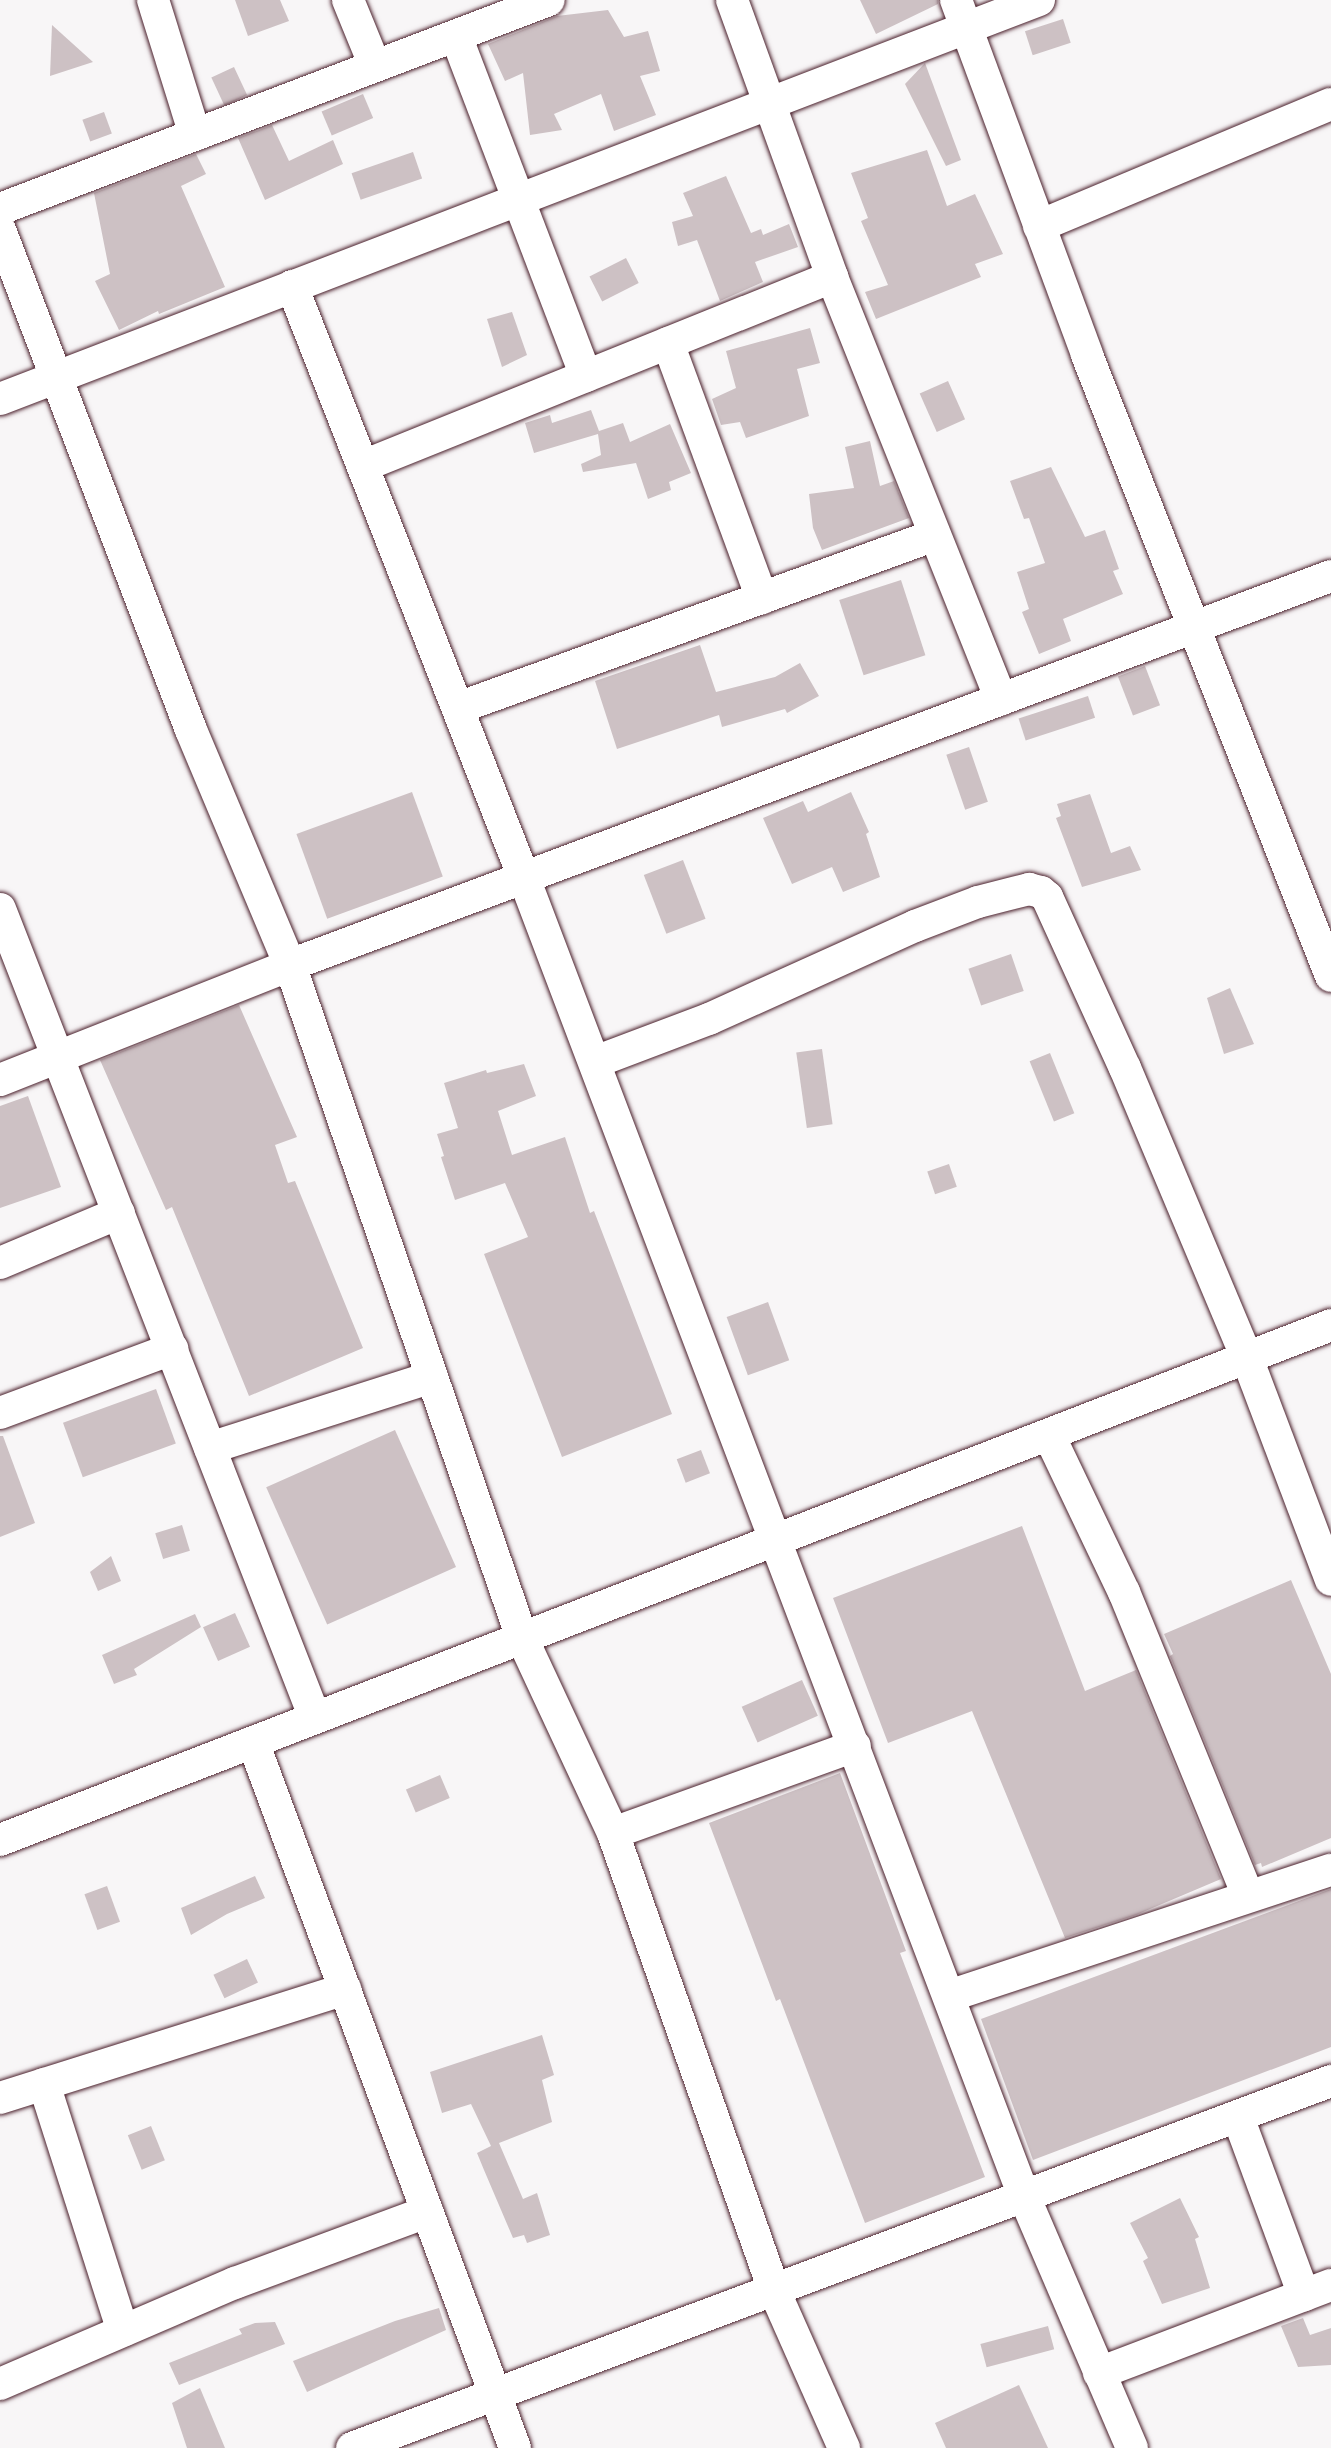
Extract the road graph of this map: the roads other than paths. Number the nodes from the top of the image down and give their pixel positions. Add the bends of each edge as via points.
1 (153, 0) edge
2 (348, 0) edge
3 (549, 0) edge
4 (732, 0) edge
5 (1039, 0) edge
6 (960, 13) edge
7 (456, 36) junction
8 (375, 66) junction
9 (771, 102) junction
10 (1331, 104) edge
11 (195, 135) junction
12 (518, 200) junction
13 (0, 209) edge
14 (1039, 226) junction
15 (0, 230) edge
16 (831, 277) junction
17 (292, 286) junction
18 (668, 343) junction
19 (586, 376) junction
20 (55, 377) junction
21 (0, 399) edge
22 (363, 466) junction
23 (935, 535) junction
24 (1331, 576) edge
25 (762, 598) junction
26 (1192, 628) junction
27 (1001, 699) junction
28 (458, 708) junction
29 (524, 877) junction
30 (0, 909) edge
31 (290, 965) junction
32 (1331, 976) edge
33 (58, 1058) junction
34 (595, 1062) junction
35 (0, 1080) edge
36 (119, 1213) junction
37 (0, 1263) edge
38 (1331, 1325) edge
39 (172, 1349) junction
40 (1247, 1358) junction
41 (432, 1377) junction
42 (0, 1413) edge
43 (1049, 1434) junction
44 (210, 1448) junction
45 (777, 1539) junction
46 (1331, 1580) edge
47 (522, 1638) junction
48 (315, 1718) junction
49 (253, 1742) junction
50 (855, 1746) junction
51 (613, 1833) junction
52 (0, 1840) edge
53 (1331, 1870) edge
54 (1248, 1896) junction
55 (345, 1989) junction
56 (949, 1996) junction
57 (1331, 2081) edge
58 (44, 2084) junction
59 (0, 2098) edge
60 (1237, 2116) junction
61 (1024, 2196) junction
62 (428, 2212) junction
63 (774, 2290) junction
64 (1317, 2290) edge
65 (123, 2331) junction
66 (1099, 2373) junction
67 (0, 2384) edge
68 (495, 2395) junction
69 (352, 2448) edge
70 (515, 2448) edge
71 (844, 2448) edge
72 (1132, 2448) edge

1 - 11 street
2 - 8 street
3 - 7 street
4 - 9 street
5 - 6 street
6 - 9 street
6 - 14 street
7 - 8 street
7 - 12 street
8 - 11 street
9 - 12 street
9 - 16 street
10 - 14 street
11 - 13 street
12 - 17 street
12 - 19 street
14 - 26 street
15 - 20 street
16 - 18 street
16 - 23 street
17 - 20 street
17 - 22 street
18 - 19 street
18 - 25 street
19 - 22 street
20 - 21 street
20 - 31 street via 191,730
22 - 28 street
23 - 25 street
23 - 27 street
24 - 26 street
25 - 28 street
26 - 27 street
26 - 32 street
27 - 29 street
28 - 29 street
29 - 31 street
29 - 34 street
30 - 33 street
31 - 33 street
31 - 41 street
33 - 35 street
33 - 36 street
34 - 40 street via 709,1019 978,902 1029,889 1041,892 1125,1068
34 - 45 street
36 - 37 street
36 - 39 street
38 - 40 street
39 - 42 street
39 - 44 street
40 - 43 street
40 - 46 street
41 - 44 street
41 - 47 street
43 - 45 street
43 - 54 street via 1124,1592
44 - 48 street
45 - 47 street
45 - 50 street
47 - 48 street
47 - 51 street
48 - 49 street
49 - 52 street
49 - 55 street
50 - 51 street
50 - 56 street
51 - 63 street
53 - 54 street
54 - 56 street
55 - 58 street
55 - 62 street
56 - 61 street
57 - 60 street
58 - 59 street
58 - 65 street
60 - 61 street
60 - 64 street
61 - 63 street
61 - 66 street
62 - 65 street via 235,2283
62 - 68 street
63 - 68 street
63 - 71 street
64 - 66 street
65 - 67 street
66 - 72 street
68 - 69 street
68 - 70 street

